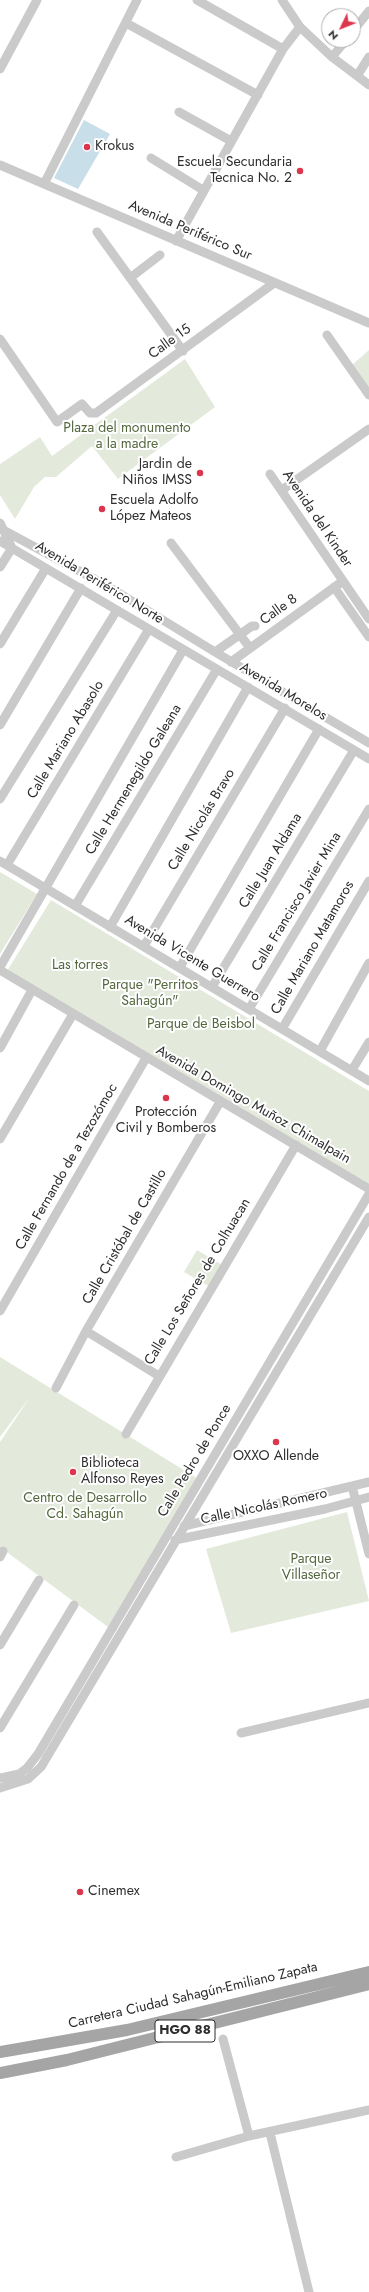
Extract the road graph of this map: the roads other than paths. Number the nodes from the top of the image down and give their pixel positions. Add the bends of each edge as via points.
1 (37, 0) edge
2 (137, 0) edge
3 (197, 0) edge
4 (282, 0) edge
5 (369, 11) edge
6 (361, 21) edge
7 (126, 23) junction
8 (300, 27) junction
9 (339, 48) edge
10 (283, 49) junction
11 (332, 57) junction
12 (369, 57) edge
13 (0, 69) edge
14 (357, 76) junction
15 (369, 85) edge
16 (258, 95) junction
17 (179, 112) dead end
18 (231, 141) junction
19 (151, 158) dead end
20 (0, 165) edge
21 (44, 184) junction
22 (203, 190) junction
23 (97, 232) dead end
24 (176, 241) junction
25 (160, 255) dead end
26 (130, 278) junction
27 (274, 282) junction
28 (369, 323) edge
29 (326, 335) dead end
30 (0, 339) edge
31 (183, 351) junction
32 (369, 395) edge
33 (369, 429) edge
34 (270, 474) dead end
35 (282, 490) junction
36 (2, 527) edge
37 (0, 541) edge
38 (171, 543) dead end
39 (12, 548) junction
40 (0, 567) edge
41 (46, 568) junction
42 (342, 581) junction
43 (334, 587) junction
44 (81, 588) junction
45 (117, 610) junction
46 (368, 616) edge
47 (255, 626) dead end
48 (149, 630) junction
49 (239, 634) junction
50 (369, 637) edge
51 (0, 644) edge
52 (250, 648) junction
53 (183, 650) junction
54 (215, 652) junction
55 (231, 662) junction
56 (217, 669) junction
57 (248, 687) junction
58 (286, 708) junction
59 (0, 725) edge
60 (319, 729) junction
61 (369, 743) edge
62 (354, 750) junction
63 (369, 759) edge
64 (0, 799) edge
65 (369, 809) edge
66 (3, 863) edge
67 (369, 881) edge
68 (47, 888) junction
69 (75, 906) junction
70 (110, 927) junction
71 (144, 946) junction
72 (369, 963) edge
73 (180, 967) junction
74 (0, 969) edge
75 (212, 987) junction
76 (32, 990) junction
77 (249, 1009) junction
78 (73, 1014) junction
79 (282, 1029) junction
80 (369, 1042) edge
81 (0, 1048) edge
82 (320, 1051) junction
83 (146, 1058) junction
84 (352, 1070) junction
85 (369, 1081) edge
86 (220, 1102) junction
87 (0, 1139) edge
88 (296, 1145) junction
89 (369, 1189) edge
90 (369, 1194) edge
91 (369, 1217) edge
92 (2, 1301) edge
93 (0, 1311) edge
94 (86, 1331) junction
95 (159, 1376) junction
96 (56, 1388) dead end
97 (126, 1434) dead end
98 (369, 1482) edge
99 (352, 1486) junction
100 (369, 1497) edge
101 (356, 1501) junction
102 (186, 1526) junction
103 (172, 1528) junction
104 (177, 1539) junction
105 (164, 1542) junction
106 (369, 1554) edge
107 (39, 1580) dead end
108 (74, 1605) dead end
109 (0, 1645) edge
110 (369, 1703) edge
111 (0, 1728) edge
112 (240, 1733) dead end
113 (0, 1778) edge
114 (0, 1788) edge
115 (369, 1972) edge
116 (369, 1984) edge
117 (223, 2039) dead end
118 (0, 2052) edge
119 (0, 2073) edge
120 (369, 2110) edge
121 (270, 2133) junction
122 (250, 2136) junction
123 (176, 2157) dead end
124 (309, 2292) edge

1 - 13 street
2 - 7 street
3 - 10 street
4 - 8 street
5 - 6 street
7 - 16 street
7 - 21 street
8 - 10 street
8 - 11 street
9 - 11 street
10 - 16 street
11 - 14 street
12 - 14 street
14 - 15 street
16 - 18 street
17 - 18 street
18 - 22 street
19 - 22 street
20 - 21 street, Avenida Periférico Sur
21 - 24 street, Avenida Periférico Sur
22 - 24 street
23 - 26 street
24 - 27 street, Avenida Periférico Sur
25 - 26 street
26 - 31 street
27 - 28 street, Avenida Periférico Sur
27 - 31 street, Calle 15
29 - 32 street
30 - 31 street, Calle 15 via 57,422 82,404 90,413 96,413
33 - 35 street
34 - 35 street, Avenida del Kinder
35 - 42 street, Avenida del Kinder
36 - 39 street
36 - 54 street, Avenida Morelos via 109,586
37 - 39 street, Avenida Periférico Norte
38 - 49 street
39 - 40 street
39 - 41 street, Avenida Periférico Norte
41 - 44 street, Avenida Periférico Norte
41 - 51 street
42 - 43 street, Calle 8
42 - 46 street, Avenida del Kinder
43 - 50 street
43 - 52 street, Calle 8
44 - 45 street, Avenida Periférico Norte
44 - 59 street
45 - 48 street, Avenida Periférico Norte
45 - 64 street, Calle Mariano Abasolo
47 - 49 street
48 - 53 street, Avenida Periférico Norte
48 - 66 street, Calle Mariano Abasolo
49 - 52 street
49 - 54 street
52 - 55 street, Calle 8
53 - 56 street, Avenida Morelos
53 - 68 street, Calle Hermenegildo Galeana
54 - 55 street, Avenida Morelos
55 - 61 street, Avenida Morelos
56 - 57 street, Avenida Morelos
56 - 69 street, Calle Hermenegildo Galeana
57 - 58 street, Avenida Morelos
57 - 70 street, Calle Nicolás Bravo
58 - 60 street, Avenida Morelos
58 - 71 street, Calle Nicolás Bravo
60 - 62 street, Avenida Morelos
60 - 73 street, Calle Juan Aldama
62 - 63 street, Avenida Morelos
62 - 75 street, Calle Juan Aldama
65 - 77 street, Calle Francisco Javier Mina
66 - 68 street, Avenida Vicente Guerrero
67 - 79 street, Calle Mariano Matamoros
68 - 69 street, Avenida Vicente Guerrero
68 - 74 street, Calle Hermenegildo Galeana
69 - 70 street, Avenida Vicente Guerrero
70 - 71 street, Avenida Vicente Guerrero
71 - 73 street, Avenida Vicente Guerrero
72 - 82 street
73 - 75 street, Avenida Vicente Guerrero
74 - 76 street, Avenida Domingo Muñoz Chimalpain
75 - 77 street, Avenida Vicente Guerrero
76 - 78 street, Avenida Domingo Muñoz Chimalpain
76 - 81 street
77 - 79 street, Avenida Vicente Guerrero
78 - 83 street, Avenida Domingo Muñoz Chimalpain
78 - 87 street
79 - 82 street, Avenida Vicente Guerrero
80 - 84 street
82 - 84 street, Avenida Vicente Guerrero
83 - 86 street, Avenida Domingo Muñoz Chimalpain
83 - 92 street, Calle Fernando de a Tezozómoc
84 - 85 street, Avenida Vicente Guerrero
86 - 88 street, Avenida Domingo Muñoz Chimalpain
86 - 94 street, Calle Cristóbal de Castillo
88 - 89 street, Avenida Domingo Muñoz Chimalpain
88 - 95 street, Calle Los Señores de Colhuacan
90 - 103 street, Calle Pedro de Ponce
91 - 102 street, Calle Pedro de Ponce
92 - 93 street, Calle Fernando de a Tezozómoc
94 - 95 street
94 - 96 street, Calle Cristóbal de Castillo
95 - 97 street, Calle Los Señores de Colhuacan
98 - 99 street, Calle Nicolás Romero
99 - 101 street
99 - 102 street, Calle Nicolás Romero
100 - 101 street, Calle Nicolás Romero
101 - 104 street, Calle Nicolás Romero
101 - 106 street
102 - 103 street, Calle Nicolás Romero
102 - 104 street, Calle Pedro de Ponce
103 - 105 street, Calle Pedro de Ponce
104 - 105 street, Calle Nicolás Romero
104 - 114 street, Calle Pedro de Ponce via 43,1764 28,1779
105 - 113 street, Calle Pedro de Ponce via 32,1762 19,1774
107 - 109 street
108 - 111 street
110 - 112 street
115 - 118 main road, Carretera Ciudad Sahagún-Emiliano Zapata / HGO 88 via 127,2030
116 - 119 main road, Carretera Ciudad Sahagún-Emiliano Zapata / HGO 88 via 66,2060
117 - 122 street
120 - 121 street
121 - 122 street
121 - 124 street
122 - 123 street

